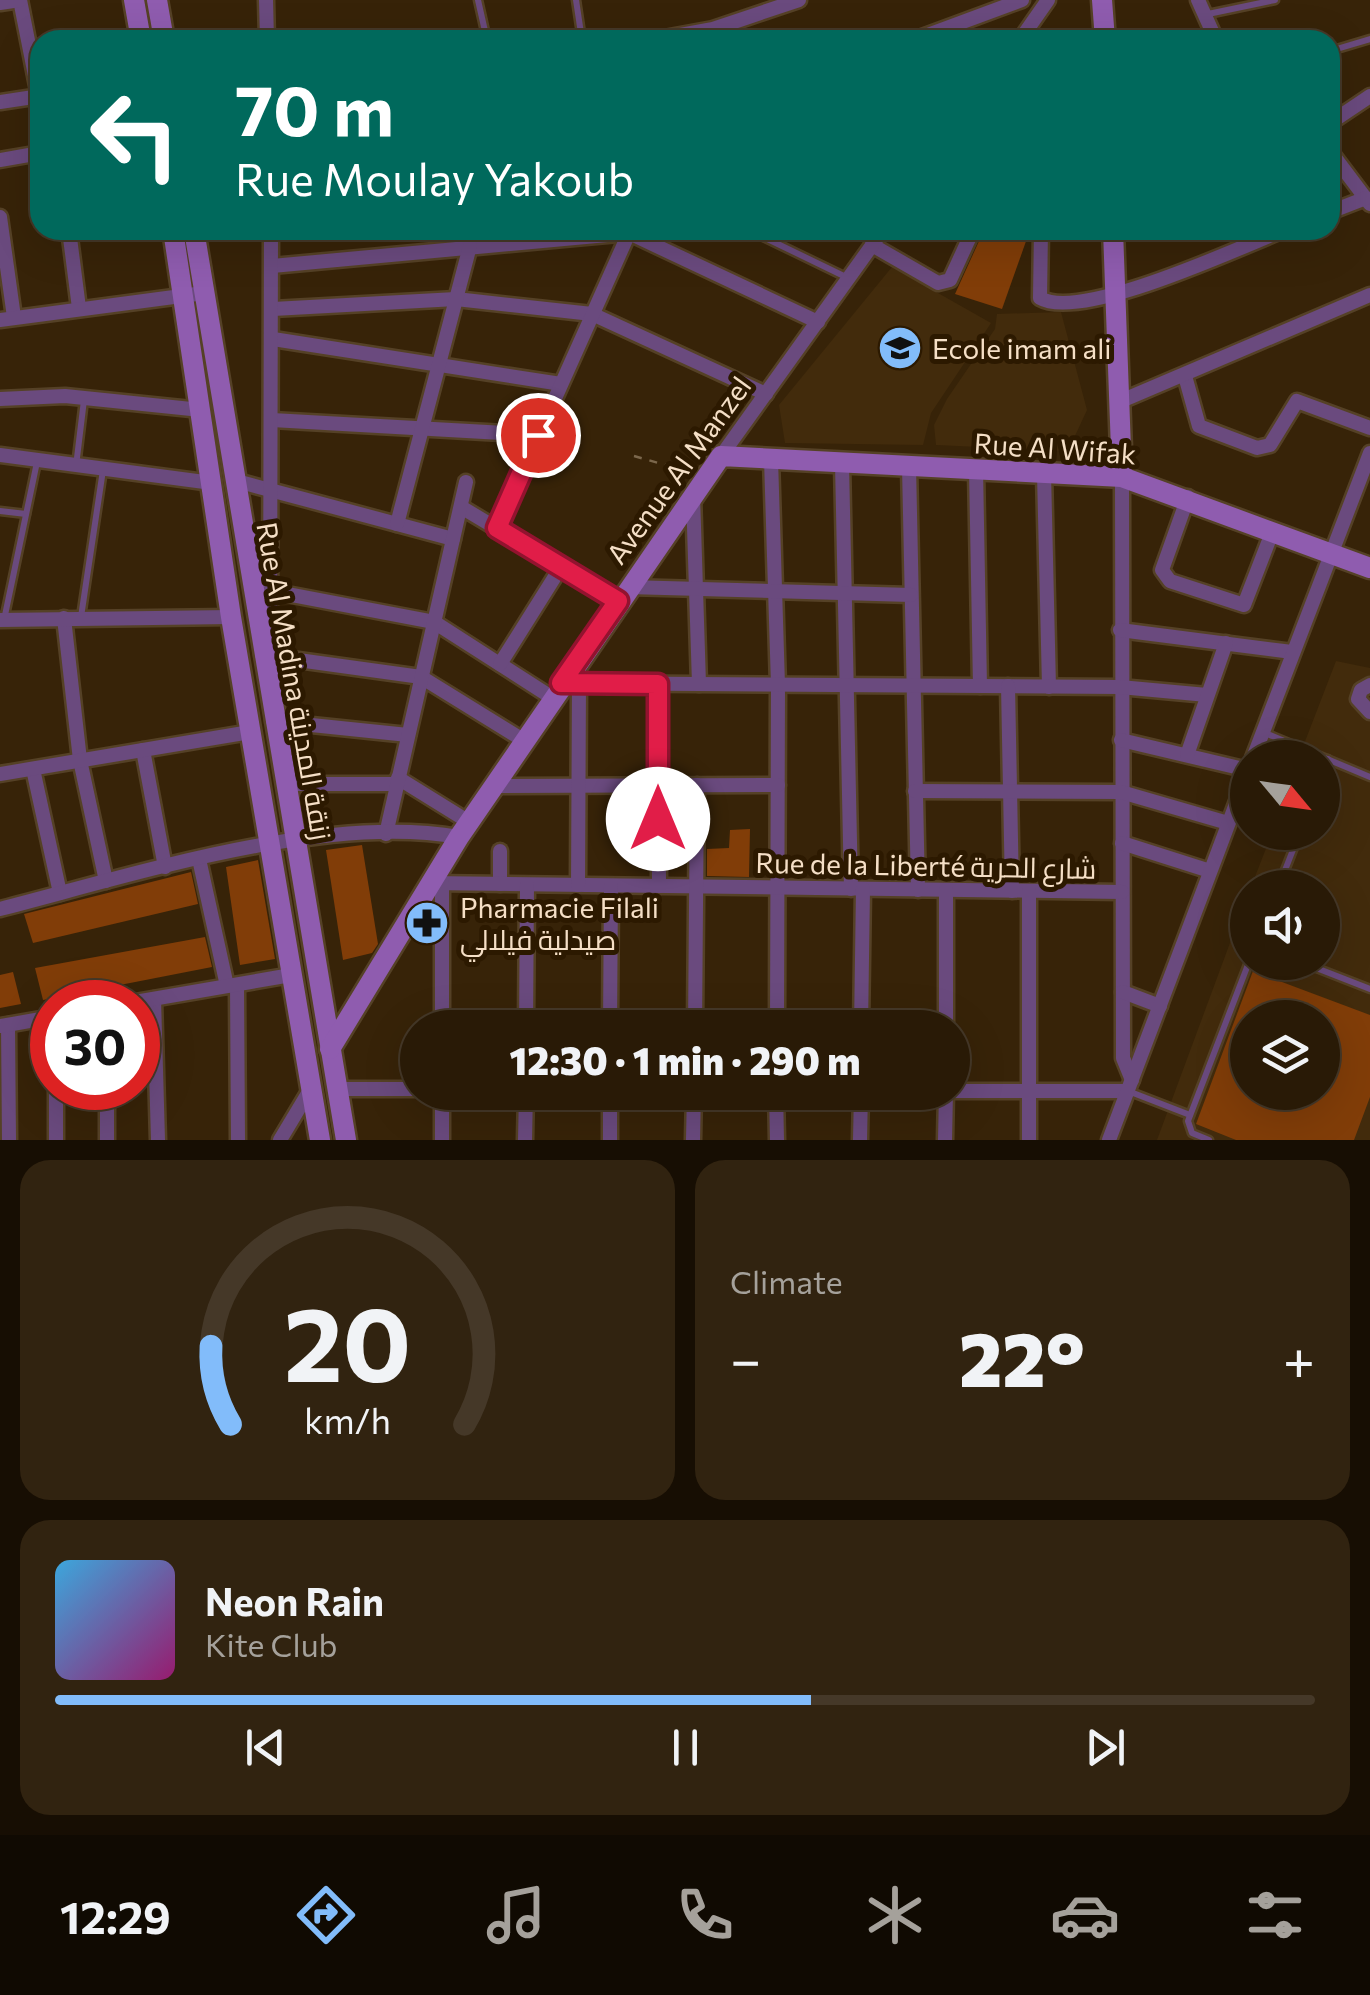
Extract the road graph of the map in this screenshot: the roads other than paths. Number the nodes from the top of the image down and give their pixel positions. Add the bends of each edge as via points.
1 (20, 0) edge
2 (134, 0) edge
3 (157, 0) edge
4 (266, 0) edge
5 (478, 0) edge
6 (576, 0) edge
7 (798, 0) edge
8 (1022, 0) edge
9 (1048, 0) edge
10 (1102, 0) edge
11 (1275, 0) edge
12 (0, 3) edge
13 (1201, 7) edge
14 (139, 30) edge
15 (162, 30) edge
16 (267, 30) edge
17 (485, 30) edge
18 (580, 30) edge
19 (723, 30) edge
20 (941, 30) edge
21 (1027, 30) edge
22 (1105, 30) edge
23 (1211, 30) edge
24 (1370, 39) edge
25 (1340, 48) edge
26 (30, 51) edge
27 (1370, 96) edge
28 (30, 97) edge
29 (0, 102) edge
30 (1340, 117) edge
31 (30, 155) edge
32 (0, 160) edge
33 (1340, 164) edge
34 (1369, 199) edge
35 (1340, 209) edge
36 (0, 217) edge
37 (69, 240) edge
38 (176, 240) edge
39 (194, 240) edge
40 (271, 240) edge
41 (481, 240) edge
42 (626, 240) edge
43 (644, 240) edge
44 (770, 240) edge
45 (876, 240) edge
46 (968, 240) edge
47 (1041, 240) edge
48 (1113, 240) edge
49 (1258, 240) edge
50 (470, 246) junction
51 (872, 246) junction
52 (272, 266) junction
53 (849, 278) junction
54 (194, 294) junction
55 (1370, 294) edge
56 (1115, 296) junction
57 (456, 299) junction
58 (79, 308) junction
59 (273, 309) junction
60 (592, 314) junction
61 (7, 318) edge
62 (818, 322) junction
63 (272, 339) junction
64 (439, 365) junction
65 (1185, 376) junction
66 (561, 384) junction
67 (766, 394) junction
68 (84, 398) junction
69 (0, 399) edge
70 (1120, 401) junction
71 (201, 410) junction
72 (272, 420) junction
73 (1370, 428) edge
74 (422, 429) junction
75 (538, 435) junction
76 (1370, 452) edge
77 (0, 455) edge
78 (721, 456) junction
79 (771, 459) junction
80 (37, 460) junction
81 (842, 462) junction
82 (76, 466) junction
83 (909, 466) junction
84 (103, 468) junction
85 (976, 469) junction
86 (1044, 473) junction
87 (1122, 476) junction
88 (222, 482) junction
89 (466, 482) dead end
90 (699, 487) junction
91 (272, 491) junction
92 (1188, 497) junction
93 (460, 507) junction
94 (0, 511) edge
95 (26, 514) junction
96 (397, 524) junction
97 (497, 528) junction
98 (1273, 530) junction
99 (453, 539) junction
100 (1330, 552) junction
101 (561, 567) junction
102 (1370, 568) edge
103 (697, 588) junction
104 (261, 589) junction
105 (775, 591) junction
106 (844, 593) junction
107 (623, 594) junction
108 (911, 595) junction
109 (231, 617) junction
110 (64, 618) junction
111 (81, 618) junction
112 (2, 620) edge
113 (434, 622) junction
114 (1120, 630) junction
115 (1226, 643) junction
116 (1292, 652) junction
117 (266, 655) junction
118 (500, 664) junction
119 (422, 677) junction
120 (658, 684) junction
121 (699, 684) junction
122 (778, 684) junction
123 (846, 685) junction
124 (1370, 685) edge
125 (912, 686) junction
126 (980, 686) junction
127 (1008, 686) junction
128 (1049, 687) junction
129 (1120, 687) junction
130 (564, 688) junction
131 (1207, 695) junction
132 (1370, 712) edge
133 (273, 721) junction
134 (250, 732) junction
135 (1262, 732) junction
136 (408, 735) junction
137 (524, 740) junction
138 (1121, 740) junction
139 (1259, 740) edge
140 (1282, 740) edge
141 (144, 750) junction
142 (1186, 755) junction
143 (80, 760) junction
144 (1340, 764) edge
145 (1230, 766) edge
146 (33, 769) junction
147 (0, 774) edge
148 (1370, 776) edge
149 (398, 781) junction
150 (284, 784) junction
151 (697, 785) junction
152 (778, 785) junction
153 (493, 786) junction
154 (580, 786) junction
155 (658, 786) junction
156 (915, 791) junction
157 (1011, 791) junction
158 (1121, 792) junction
159 (1230, 818) edge
160 (1228, 823) junction
161 (464, 830) junction
162 (386, 834) junction
163 (294, 840) junction
164 (1122, 843) junction
165 (271, 844) junction
166 (500, 851) dead end
167 (199, 859) junction
168 (165, 867) junction
169 (1210, 871) junction
170 (106, 882) junction
171 (436, 883) junction
172 (500, 884) junction
173 (527, 884) junction
174 (578, 885) junction
175 (611, 886) junction
176 (658, 886) junction
177 (696, 887) junction
178 (777, 888) junction
179 (857, 889) junction
180 (918, 890) junction
181 (946, 890) junction
182 (1012, 891) junction
183 (1029, 891) junction
184 (1122, 892) junction
185 (60, 893) junction
186 (0, 908) edge
187 (291, 975) junction
188 (1340, 977) edge
189 (1242, 980) edge
190 (232, 986) junction
191 (1370, 989) edge
192 (1123, 992) junction
193 (160, 999) edge
194 (1160, 1006) junction
195 (441, 1010) edge
196 (526, 1010) edge
197 (610, 1010) edge
198 (695, 1010) edge
199 (777, 1010) edge
200 (860, 1010) edge
201 (946, 1010) edge
202 (30, 1021) edge
203 (4, 1026) edge
204 (330, 1049) junction
205 (1130, 1086) junction
206 (336, 1089) junction
207 (310, 1090) junction
208 (400, 1090) edge
209 (1029, 1091) junction
210 (970, 1092) edge
211 (56, 1110) edge
212 (106, 1110) edge
213 (157, 1110) edge
214 (442, 1110) edge
215 (526, 1110) edge
216 (610, 1110) edge
217 (694, 1110) edge
218 (776, 1110) edge
219 (861, 1110) edge
220 (948, 1110) edge
221 (1190, 1115) junction
222 (9, 1140) edge
223 (56, 1140) edge
224 (107, 1140) edge
225 (158, 1140) edge
226 (238, 1140) edge
227 (280, 1140) edge
228 (320, 1140) edge
229 (346, 1140) edge
230 (442, 1140) edge
231 (526, 1140) edge
232 (610, 1140) edge
233 (693, 1140) edge
234 (777, 1140) edge
235 (860, 1140) edge
236 (945, 1140) edge
237 (1028, 1140) edge
238 (1110, 1140) edge
239 (1210, 1140) edge

1 - 12 street
1 - 26 street
2 - 14 main road
3 - 15 main road
4 - 16 street
5 - 17 lane
6 - 18 lane
7 - 19 street
8 - 20 street
9 - 21 street
10 - 22 main road
11 - 13 lane
13 - 23 street
24 - 25 lane
27 - 30 street
28 - 29 street
31 - 32 street
33 - 34 street
34 - 35 street
36 - 61 street
37 - 58 street
38 - 54 main road, Rue Al Madina زنقة المدينة
39 - 54 main road, Rue Al Madina زنقة المدينة
40 - 52 street
41 - 50 street
42 - 60 street
43 - 62 street
44 - 53 lane
45 - 51 street, Avenue Al Manzel
46 - 51 street via 950,280 938,284
47 - 56 street via 1040,298 1050,304
48 - 56 main road
49 - 56 street
50 - 52 street
50 - 57 street
51 - 53 street, Avenue Al Manzel
52 - 59 street
53 - 62 street, Avenue Al Manzel
54 - 58 street
54 - 71 main road, Rue Al Madina زنقة المدينة
54 - 88 main road, Rue Al Madina زنقة المدينة
55 - 65 street
56 - 70 main road
57 - 59 street
57 - 60 street
57 - 64 street
58 - 61 street
59 - 63 street
60 - 66 street
60 - 67 street
62 - 67 street, Avenue Al Manzel
63 - 64 street
63 - 72 street
64 - 66 street
64 - 74 street
65 - 70 street
65 - 73 street via 1199,426 1257,448 1270,445 1298,401
66 - 75 street
67 - 78 street, Avenue Al Manzel
68 - 69 street
68 - 71 street
68 - 82 lane
70 - 87 main road
71 - 88 main road, Rue Al Madina زنقة المدينة
72 - 74 street
72 - 91 street
74 - 75 street
74 - 96 street
75 - 97 street
76 - 100 street
77 - 80 street
78 - 79 main road, Rue Al Wifak
78 - 90 main road, Avenue Al Manzel
79 - 81 main road, Rue Al Wifak
79 - 105 street
80 - 82 street
80 - 95 lane
81 - 83 main road, Rue Al Wifak
81 - 106 street
82 - 84 street
83 - 85 main road, Rue Al Wifak
83 - 108 street
84 - 88 street
84 - 111 lane
85 - 86 main road, Rue Al Wifak
85 - 126 street
86 - 87 main road, Rue Al Wifak
86 - 128 street
87 - 92 main road, Rue Al Wifak
87 - 114 street
88 - 91 street
88 - 104 main road, Rue Al Madina زنقة المدينة
88 - 109 main road, Rue Al Madina زنقة المدينة
89 - 93 street
90 - 103 street
90 - 107 main road, Avenue Al Manzel
91 - 96 street
91 - 104 street
92 - 98 main road, Rue Al Wifak
92 - 98 street via 1162,570 1170,581 1244,606
93 - 97 street
93 - 99 street
94 - 95 lane
95 - 112 lane
96 - 99 street
97 - 101 street
98 - 100 main road, Rue Al Wifak
99 - 113 street
100 - 102 main road, Rue Al Wifak
100 - 116 street
101 - 107 street
101 - 118 street
103 - 105 street
103 - 107 street
103 - 121 street
104 - 113 street
104 - 117 main road, Rue Al Madina زنقة المدينة
105 - 106 street
105 - 122 street
106 - 108 street
106 - 123 street
107 - 130 main road, Avenue Al Manzel
108 - 125 street
109 - 111 street
109 - 134 main road, Rue Al Madina زنقة المدينة
110 - 111 street
110 - 112 street
110 - 143 street
113 - 118 street
113 - 119 street
114 - 115 street
114 - 129 street
115 - 116 street
115 - 131 street
116 - 135 street
117 - 119 street
117 - 133 main road, Rue Al Madina زنقة المدينة
118 - 130 street
119 - 136 street
119 - 137 street
120 - 121 street
120 - 130 street
120 - 155 street
121 - 122 street
122 - 123 street
122 - 152 street
123 - 125 street
123 - 179 street
124 - 132 street via 1358,699
125 - 126 street
125 - 156 street
126 - 127 street
127 - 128 street
127 - 157 street
128 - 129 street
129 - 131 street
129 - 138 street
130 - 137 main road, Avenue Al Manzel
130 - 154 street
131 - 142 street
133 - 136 street
133 - 150 main road, Rue Al Madina زنقة المدينة
134 - 141 street
134 - 165 main road, Rue Al Madina زنقة المدينة
135 - 139 street
135 - 140 lane
136 - 149 street
137 - 153 main road, Avenue Al Manzel
138 - 142 street
138 - 158 street
141 - 143 street
141 - 168 street
142 - 145 street
143 - 146 street
143 - 170 street
144 - 148 lane
146 - 147 street
146 - 185 street
149 - 150 street
149 - 161 street
149 - 162 street
150 - 163 main road, Rue Al Madina زنقة المدينة
151 - 152 street
151 - 155 street
151 - 177 street
152 - 178 street
153 - 154 street
153 - 161 main road, Avenue Al Manzel
154 - 155 street
154 - 174 street
155 - 176 street
156 - 157 street
156 - 180 street
157 - 158 street
157 - 182 street
158 - 160 street
158 - 164 street
159 - 160 street
160 - 169 street
161 - 162 street
161 - 171 main road, Avenue Al Manzel
162 - 163 street
163 - 165 street
163 - 204 main road, Rue Al Madina زنقة المدينة
164 - 169 street
164 - 184 street
165 - 167 street
165 - 187 main road, Rue Al Madina زنقة المدينة
166 - 172 street
167 - 168 street
167 - 190 street
168 - 170 street
169 - 194 street
170 - 185 street
171 - 172 street, Rue de la Liberté شارع الحرية
171 - 195 street
171 - 204 main road, Avenue Al Manzel
172 - 173 street, Rue de la Liberté شارع الحرية
173 - 174 street, Rue de la Liberté شارع الحرية
173 - 196 street
174 - 175 street, Rue de la Liberté شارع الحرية
175 - 176 street, Rue de la Liberté شارع الحرية
175 - 197 street
176 - 177 street, Rue de la Liberté شارع الحرية
177 - 178 street, Rue de la Liberté شارع الحرية
177 - 198 street
178 - 179 street, Rue de la Liberté شارع الحرية
178 - 199 street
179 - 180 street, Rue de la Liberté شارع الحرية
179 - 200 street
180 - 181 street, Rue de la Liberté شارع الحرية
181 - 182 street, Rue de la Liberté شارع الحرية
181 - 201 street
182 - 183 street, Rue de la Liberté شارع الحرية
183 - 184 street, Rue de la Liberté شارع الحرية
183 - 209 street
184 - 192 street
185 - 186 street
187 - 190 street
187 - 207 main road, Rue Al Madina زنقة المدينة
188 - 191 lane
189 - 221 lane
190 - 193 street
190 - 226 street
192 - 194 street
192 - 205 street
194 - 205 street
202 - 203 street
203 - 222 street
204 - 206 main road, Rue Al Madina زنقة المدينة
205 - 209 street
205 - 221 lane
205 - 238 street
206 - 208 street
206 - 229 main road, Rue Al Madina زنقة المدينة
207 - 227 street
207 - 228 main road, Rue Al Madina زنقة المدينة
209 - 210 street
209 - 237 street
211 - 223 street
212 - 224 street
213 - 225 street
214 - 230 street
215 - 231 street
216 - 232 street
217 - 233 street
218 - 234 street
219 - 235 street
220 - 236 street
221 - 239 lane via 1192,1132

